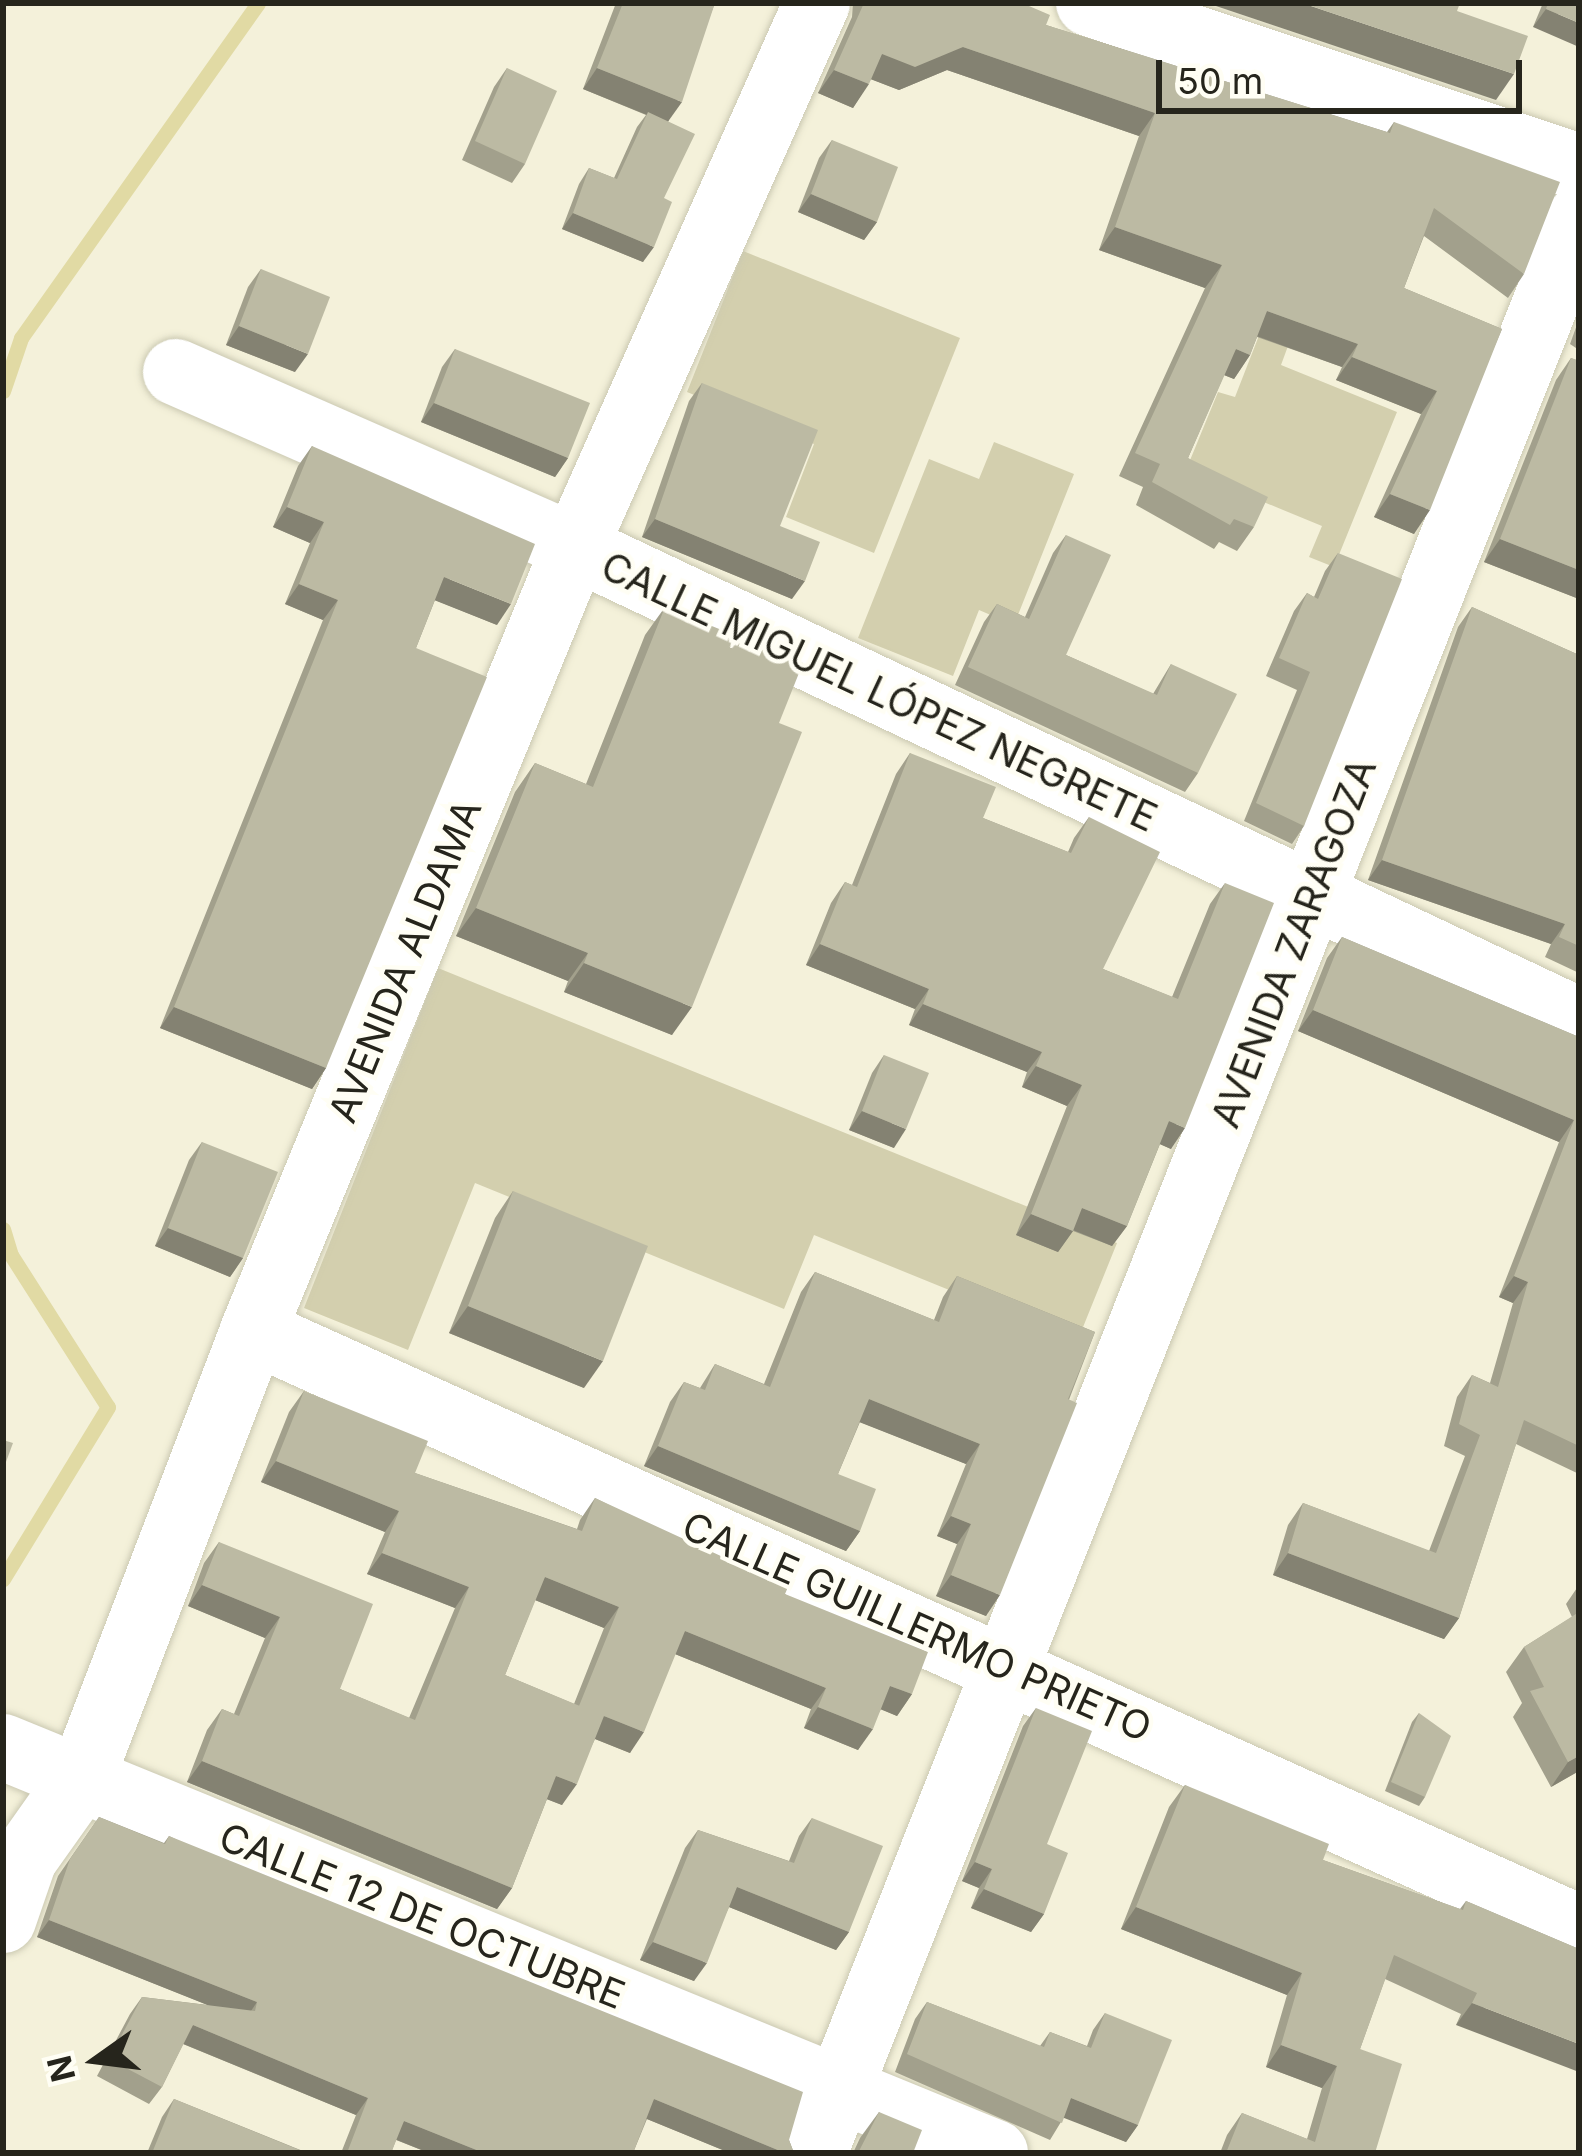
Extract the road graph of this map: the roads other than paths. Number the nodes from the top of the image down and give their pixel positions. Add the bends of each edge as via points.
1 (817, 3) edge
2 (1089, 3) edge
3 (1579, 167) edge
4 (1579, 219) edge
5 (176, 372) dead end
6 (575, 547) junction
7 (1312, 898) junction
8 (1579, 1021) edge
9 (253, 1331) junction
10 (1012, 1668) junction
11 (3, 1747) edge
12 (82, 1777) junction
13 (3, 1920) edge
14 (1579, 1928) edge
15 (840, 2087) junction
16 (814, 2153) edge
17 (995, 2153) edge

1 - 6 street, AVENIDA ALDAMA
2 - 3 street
4 - 7 street, AVENIDA ZARAGOZA
5 - 6 street, CALLE MIGUEL LÓPEZ NEGRETE
6 - 7 street, CALLE MIGUEL LÓPEZ NEGRETE
6 - 9 street, AVENIDA ALDAMA
7 - 8 street, CALLE MIGUEL LÓPEZ NEGRETE
7 - 10 street, AVENIDA ZARAGOZA
9 - 10 street, CALLE GUILLERMO PRIETO
9 - 12 street, AVENIDA ALDAMA
10 - 14 street, CALLE GUILLERMO PRIETO
10 - 15 street, AVENIDA ZARAGOZA
11 - 12 street, CALLE 12 DE OCTUBRE
12 - 13 street, AVENIDA ALDAMA via 24,1859
12 - 15 street, CALLE 12 DE OCTUBRE
15 - 16 street
15 - 17 street, CALLE 12 DE OCTUBRE

